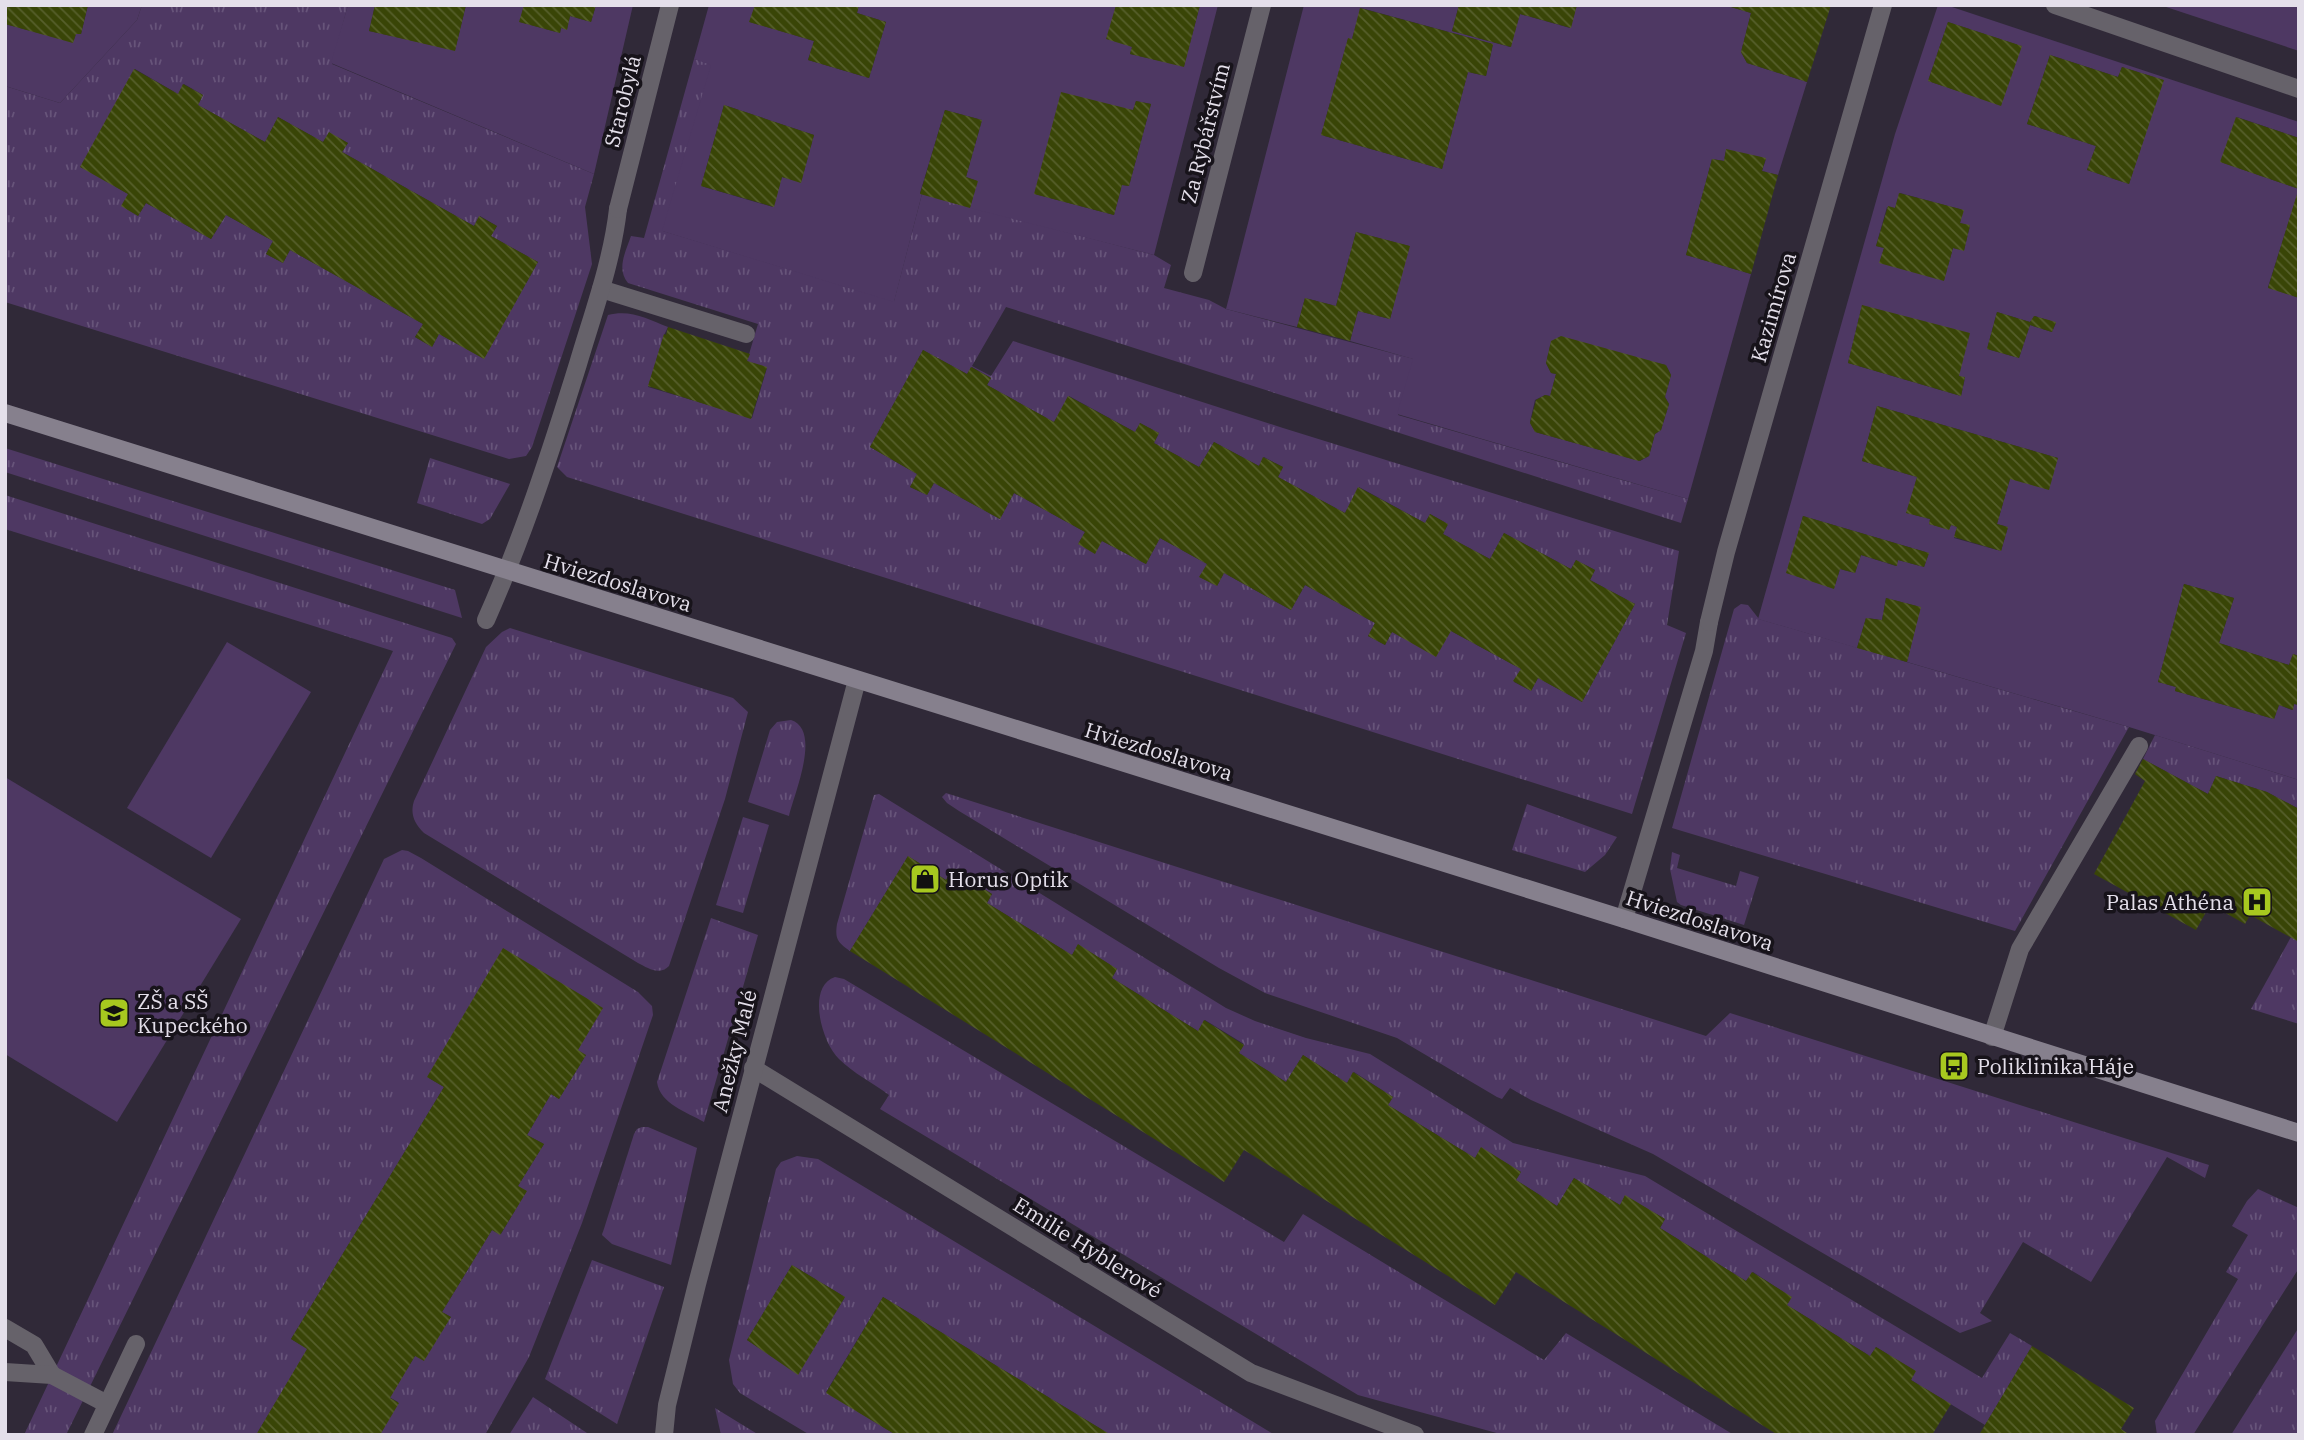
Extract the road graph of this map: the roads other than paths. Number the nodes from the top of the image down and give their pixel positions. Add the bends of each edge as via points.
1 (670, 5) edge
2 (1262, 5) edge
3 (1883, 5) edge
4 (2055, 5) edge
5 (2299, 89) edge
6 (1193, 273) dead end
7 (601, 289) junction
8 (746, 334) dead end
9 (5, 413) edge
10 (508, 572) junction
11 (486, 620) dead end
12 (857, 680) junction
13 (2139, 746) dead end
14 (1623, 919) junction
15 (1992, 1037) junction
16 (753, 1068) junction
17 (2299, 1133) edge
18 (5, 1328) edge
19 (136, 1344) dead end
20 (5, 1371) edge
21 (52, 1376) junction
22 (107, 1404) junction
23 (93, 1435) edge
24 (664, 1435) edge
25 (1415, 1435) edge

1 - 7 street, Starobylá
2 - 6 street, Za Rybářstvím
3 - 14 street, Kazimírova via 1726,552 1704,651
4 - 5 street
7 - 8 street
7 - 10 street, Starobylá
9 - 10 street, Hviezdoslavova
10 - 11 street, Starobylá
10 - 12 street, Hviezdoslavova
12 - 14 street, Hviezdoslavova
12 - 16 street, Anežky Malé
13 - 15 street via 2020,949
14 - 15 street, Hviezdoslavova
15 - 17 street, Hviezdoslavova
16 - 24 street, Anežky Malé via 670,1391
16 - 25 street, Emilie Hyblerové via 1251,1373
18 - 21 street via 34,1345
19 - 22 street
20 - 21 street
21 - 22 street
22 - 23 street

